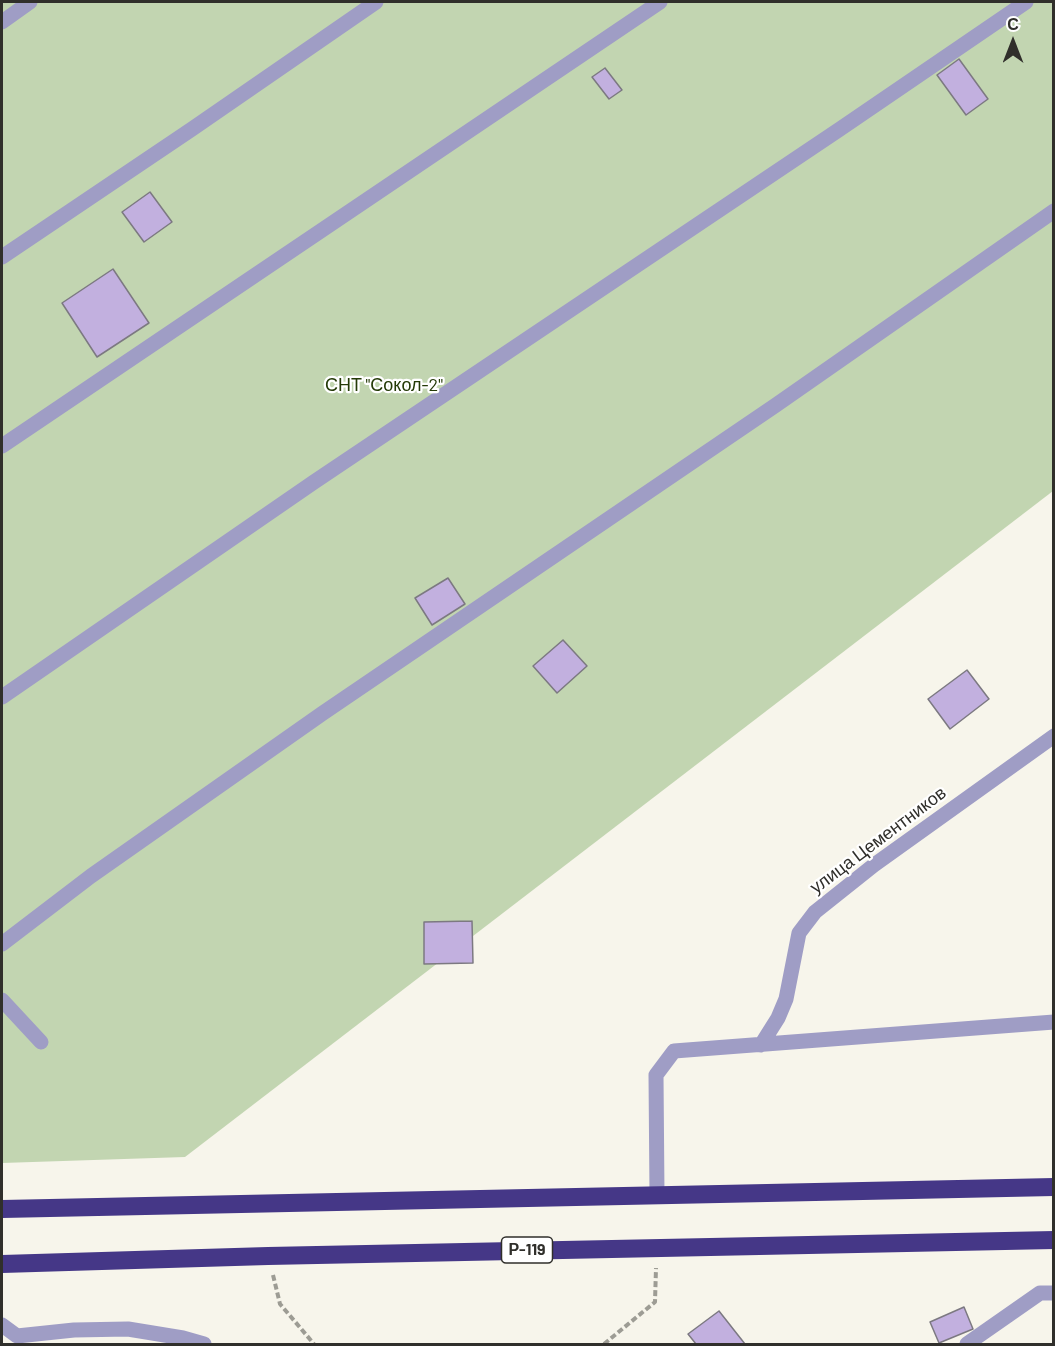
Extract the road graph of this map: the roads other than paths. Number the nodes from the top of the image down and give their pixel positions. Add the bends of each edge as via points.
1 (30, 2) edge
2 (376, 2) edge
3 (660, 2) edge
4 (1026, 2) edge
5 (2, 22) edge
6 (1053, 211) edge
7 (2, 257) edge
8 (2, 446) edge
9 (2, 697) edge
10 (1053, 736) edge
11 (2, 944) edge
12 (2, 1000) edge
13 (1053, 1022) edge
14 (41, 1042) dead end
15 (761, 1045) junction
16 (1053, 1187) edge
17 (657, 1196) junction
18 (2, 1209) edge
19 (1053, 1240) edge
20 (2, 1264) edge
21 (1053, 1293) edge
22 (2, 1325) edge
23 (18, 1340) edge
24 (204, 1344) edge
25 (967, 1344) edge

1 - 5 street
2 - 7 street
3 - 8 street
4 - 9 street
6 - 11 street via 314,720 91,876
10 - 15 street, улица Цементников via 815,912 800,933 786,999
12 - 14 street
13 - 15 street
15 - 17 street via 674,1051 656,1075
16 - 17 highway
17 - 18 highway
19 - 20 highway, Р-119
21 - 25 street via 1040,1293
22 - 23 street
23 - 24 street via 74,1330 128,1329

